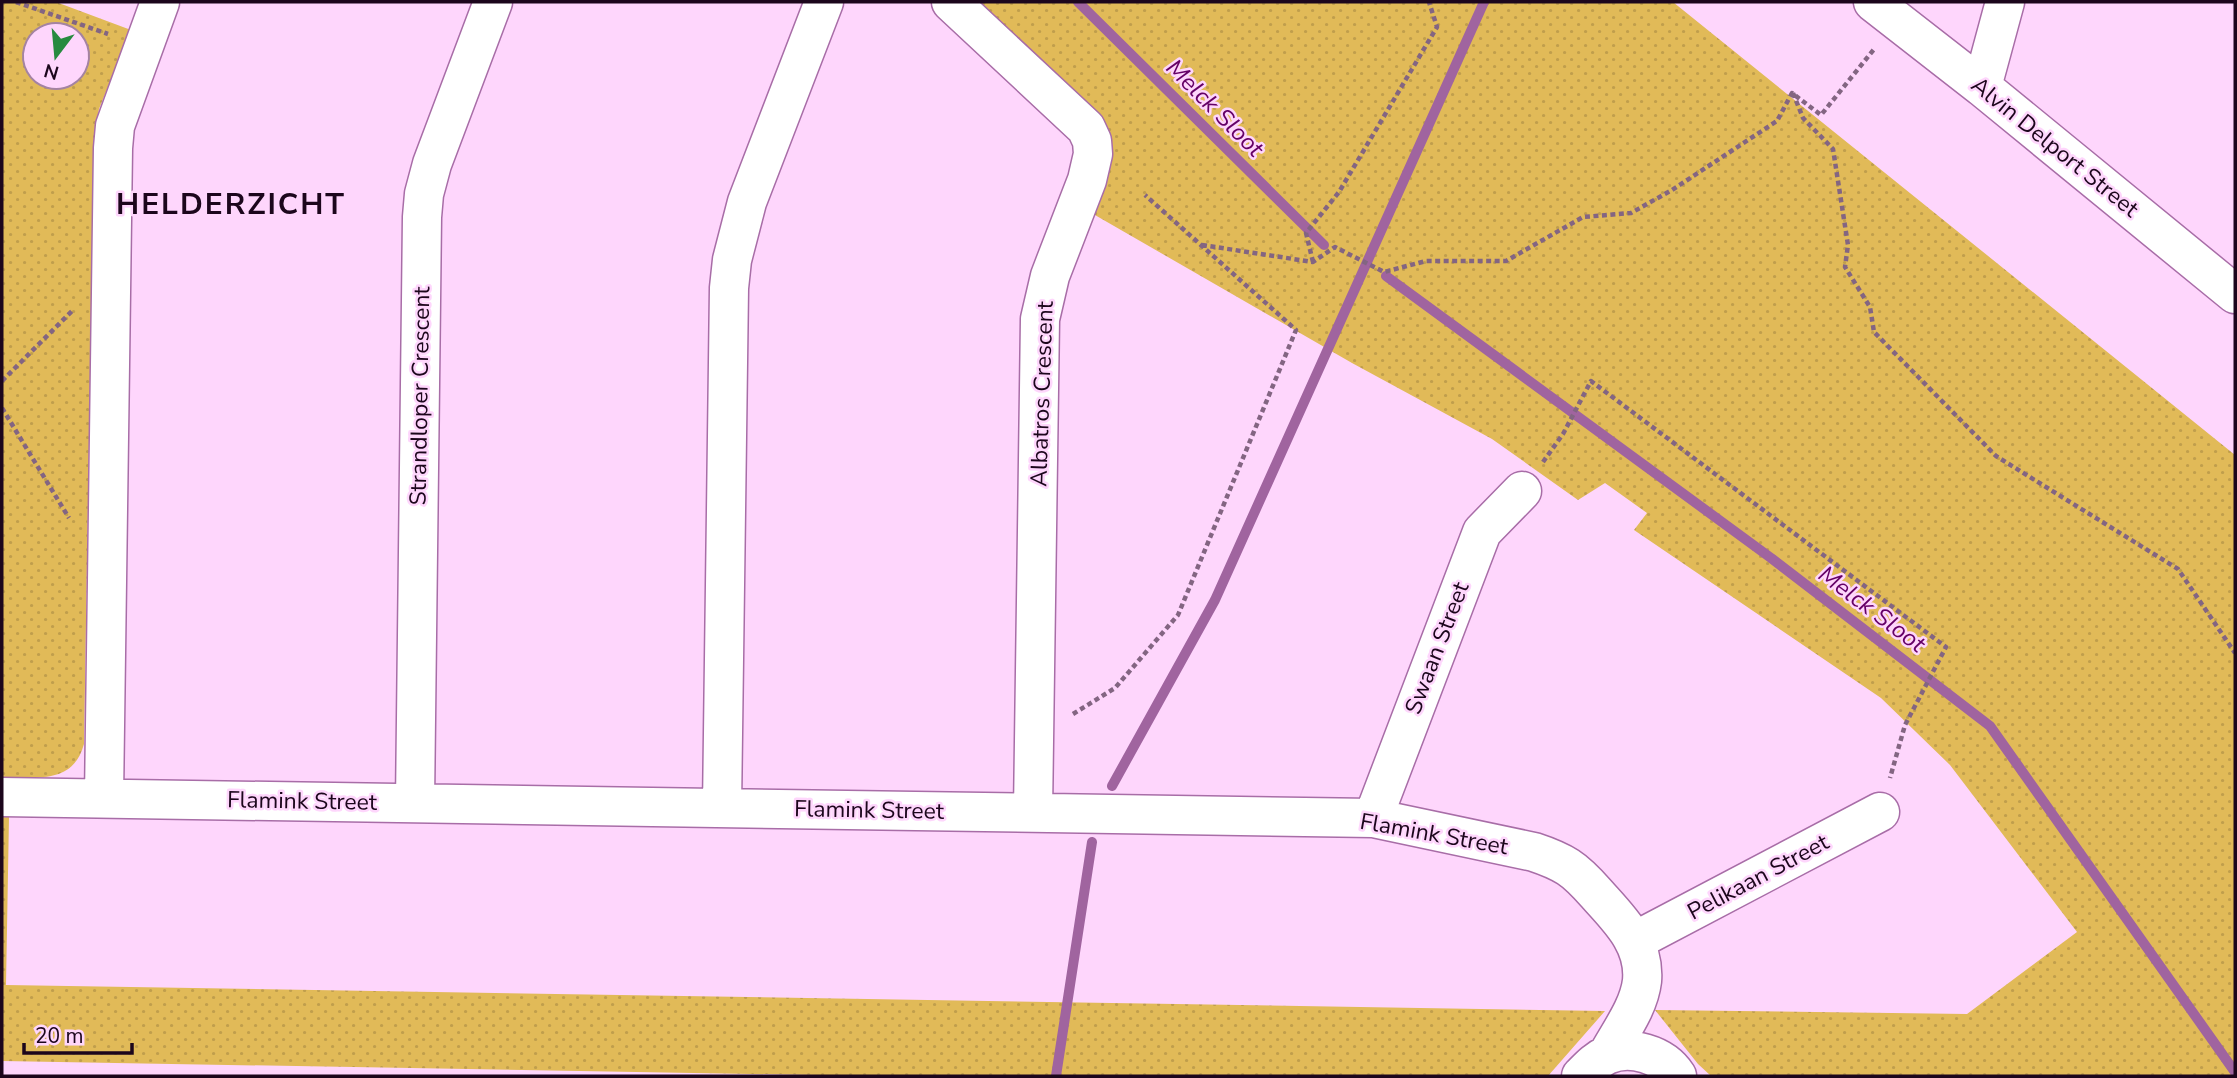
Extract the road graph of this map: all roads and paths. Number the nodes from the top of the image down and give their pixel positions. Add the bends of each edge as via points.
1 (16, 2) edge
2 (160, 2) edge
3 (493, 2) edge
4 (824, 2) edge
5 (951, 2) edge
6 (1429, 2) edge
7 (2005, 2) edge
8 (1885, 11) edge
9 (144, 46) junction
10 (1982, 87) junction
11 (1792, 93) junction
12 (1145, 195) dead end
13 (1202, 245) junction
14 (1313, 262) junction
15 (2235, 294) edge
16 (80, 303) dead end
17 (2, 381) edge
18 (2, 408) edge
19 (1522, 491) joint
20 (108, 537) junction
21 (2235, 653) edge
22 (1034, 725) junction
23 (2, 797) edge
24 (104, 799) junction
25 (415, 803) junction
26 (722, 808) junction
27 (1033, 812) junction
28 (1880, 812) joint
29 (1373, 818) junction
30 (1635, 941) junction
31 (1637, 1000) junction
32 (1595, 1065) edge
33 (1668, 1068) edge

1 - 9 path
2 - 9 street
3 - 25 street, Strandloper Crescent via 424,194
4 - 26 street via 747,202 732,260
5 - 22 street, Albatros Crescent via 1076,118 1092,141 1087,180 1050,276 1040,318
6 - 14 path via 1437,27 1339,192 1306,233
7 - 10 street
8 - 10 street, Alvin Delport Street
8 - 11 path via 1821,115
9 - 20 street via 115,126 113,149
10 - 15 street, Alvin Delport Street
11 - 14 path via 1777,121 1672,191 1631,213 1583,217 1506,261 1426,261 1384,272 1335,247
11 - 21 path via 1802,118 1833,149 1848,246 1845,267 1870,307 1874,332 1996,456 2178,569
12 - 13 path
13 - 14 path
13 - 22 path via 1296,330 1178,615 1115,688 1057,723
16 - 17 path
18 - 20 path via 78,533
19 - 28 path via 1563,434 1591,381 1946,647 1905,725
19 - 29 street, Swaan Street via 1482,532
20 - 24 street
22 - 27 street, Albatros Crescent
23 - 24 street, Flamink Street
24 - 25 street, Flamink Street
25 - 26 street, Flamink Street
26 - 27 street, Flamink Street
27 - 29 street, Flamink Street
28 - 30 street, Pelikaan Street
29 - 30 street, Flamink Street via 1551,858 1583,878
30 - 31 street, Flamink Street via 1642,981
31 - 32 street, Flamink Street
31 - 33 street, Flamink Street
32 - 33 street via 1635,1051

